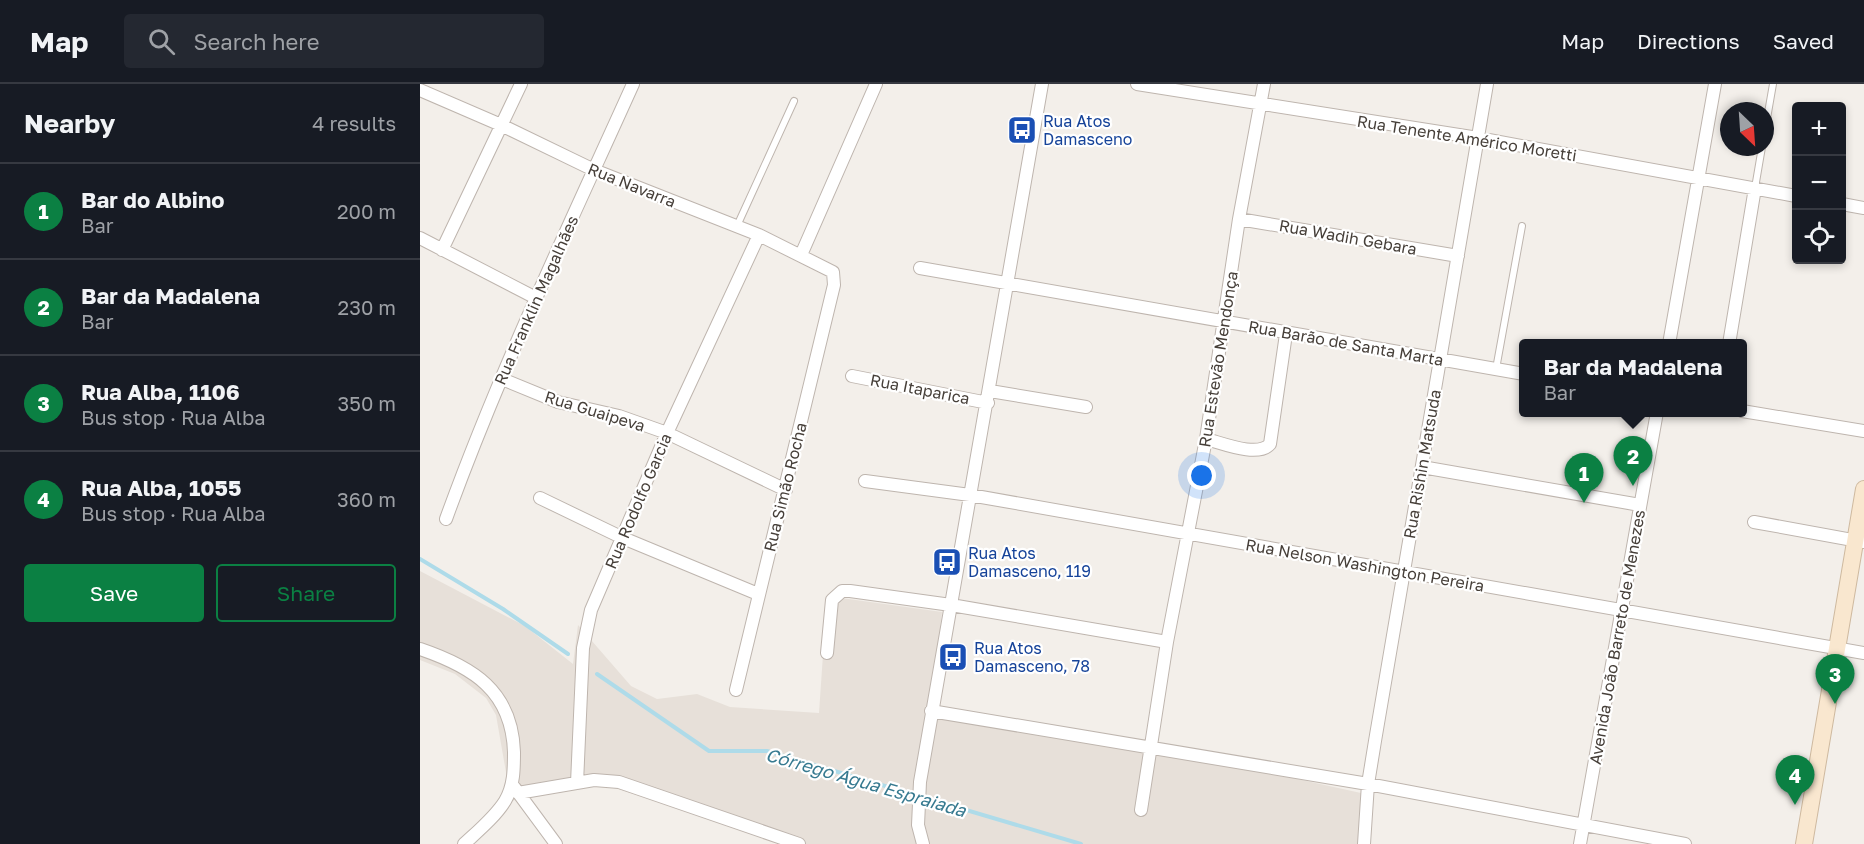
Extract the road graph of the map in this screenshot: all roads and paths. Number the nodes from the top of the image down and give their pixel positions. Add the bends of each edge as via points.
1 (520, 84) edge
2 (633, 84) edge
3 (876, 84) edge
4 (1042, 84) edge
5 (1137, 84) edge
6 (1264, 84) edge
7 (1487, 84) edge
8 (1715, 84) edge
9 (1773, 84) edge
10 (420, 90) edge
11 (794, 101) dead end
12 (1770, 102) edge
13 (1261, 105) junction
14 (501, 125) junction
15 (1478, 138) junction
16 (1760, 156) edge
17 (594, 170) junction
18 (1697, 177) junction
19 (1755, 188) junction
20 (1792, 195) edge
21 (1846, 205) edge
22 (1864, 208) edge
23 (1239, 219) junction
24 (1522, 225) dead end
25 (737, 226) junction
26 (759, 235) junction
27 (420, 238) edge
28 (442, 250) junction
29 (801, 255) junction
30 (1458, 256) junction
31 (920, 268) dead end
32 (1007, 284) junction
33 (834, 285) joint
34 (536, 298) junction
35 (1224, 322) junction
36 (1286, 334) junction
37 (1670, 339) edge
38 (1730, 339) edge
39 (1440, 360) junction
40 (1496, 369) junction
41 (1519, 373) edge
42 (852, 376) dead end
43 (502, 379) junction
44 (989, 397) junction
45 (1086, 407) dead end
46 (1747, 412) edge
47 (1656, 417) edge
48 (1864, 431) edge
49 (667, 434) junction
50 (1206, 439) junction
51 (1422, 467) junction
52 (865, 481) dead end
53 (1864, 489) edge
54 (786, 490) junction
55 (970, 495) junction
56 (540, 498) dead end
57 (1640, 505) junction
58 (446, 519) dead end
59 (1754, 522) dead end
60 (1187, 534) junction
61 (623, 538) junction
62 (1859, 541) edge
63 (1403, 572) junction
64 (758, 594) junction
65 (951, 605) junction
66 (1621, 610) junction
67 (1167, 642) junction
68 (1837, 647) junction
69 (420, 649) edge
70 (827, 653) dead end
71 (1864, 653) edge
72 (736, 690) dead end
73 (931, 711) junction
74 (1151, 747) junction
75 (577, 783) junction
76 (1368, 784) junction
77 (515, 789) junction
78 (1140, 810) dead end
79 (1583, 826) junction
80 (464, 844) edge
81 (556, 844) edge
82 (799, 844) edge
83 (922, 844) edge
84 (1364, 844) edge
85 (1580, 844) edge
86 (1685, 844) edge
87 (1804, 844) edge

1 - 14 street
2 - 17 street, Rua Franklin Magalhães
3 - 29 street
4 - 32 street
5 - 13 street, Rua Tenente Américo Moretti
6 - 13 street, Rua Estevão Mendonça
7 - 15 street, Rua Rishin Matsuda
8 - 18 street
9 - 12 lane
10 - 14 street, Rua Navarra
11 - 25 lane
13 - 15 street, Rua Tenente Américo Moretti
13 - 23 street, Rua Estevão Mendonça
14 - 17 street, Rua Navarra
14 - 28 street
15 - 18 street, Rua Tenente Américo Moretti
15 - 30 street, Rua Rishin Matsuda
16 - 19 lane
17 - 25 street, Rua Navarra
17 - 34 street, Rua Franklin Magalhães
18 - 19 street, Rua Tenente Américo Moretti
18 - 37 street
19 - 20 street, Rua Tenente Américo Moretti
19 - 38 street
21 - 22 street
23 - 30 street, Rua Wadih Gebara
23 - 35 street, Rua Estevão Mendonça
24 - 40 lane
25 - 26 street, Rua Navarra
26 - 29 street, Rua Navarra
26 - 49 street, Rua Rodolfo Garcia
27 - 28 street
28 - 34 street
29 - 33 street, Rua Navarra via 829,268
30 - 39 street, Rua Rishin Matsuda
31 - 32 street, Rua Barão de Santa Marta
32 - 35 street, Rua Barão de Santa Marta
32 - 44 street
33 - 54 street, Rua Simão Rocha
34 - 43 street, Rua Franklin Magalhães
35 - 36 street, Rua Barão de Santa Marta
35 - 50 street, Rua Estevão Mendonça
36 - 39 street, Rua Barão de Santa Marta
36 - 50 street via 1270,444 1257,450
39 - 40 street, Rua Barão de Santa Marta
39 - 51 street, Rua Rishin Matsuda
40 - 41 street, Rua Barão de Santa Marta
42 - 44 street, Rua Itaparica
43 - 49 street, Rua Guaipeva via 558,402 619,416
43 - 58 street, Rua Franklin Magalhães
44 - 45 street, Rua Itaparica
44 - 55 street
46 - 48 street
47 - 57 street, Avenida João Barreto de Menezes
49 - 54 street, Rua Guaipeva
49 - 61 street, Rua Rodolfo Garcia
50 - 60 street, Rua Estevão Mendonça
51 - 57 street
51 - 63 street, Rua Rishin Matsuda
52 - 55 street, Rua Nelson Washington Pereira
53 - 62 street
54 - 64 street, Rua Simão Rocha
55 - 60 street, Rua Nelson Washington Pereira
55 - 65 street
56 - 61 street
57 - 66 street, Avenida João Barreto de Menezes
59 - 62 street
60 - 63 street, Rua Nelson Washington Pereira
60 - 67 street, Rua Estevão Mendonça
61 - 64 street
61 - 75 street, Rua Rodolfo Garcia via 585,630
62 - 68 street
63 - 66 street, Rua Nelson Washington Pereira
63 - 76 street, Rua Rishin Matsuda
64 - 72 street, Rua Simão Rocha
65 - 67 street
65 - 70 street via 842,591 832,600
65 - 73 street
66 - 68 street, Rua Nelson Washington Pereira
66 - 79 street, Avenida João Barreto de Menezes
67 - 74 street, Rua Estevão Mendonça
68 - 71 street, Rua Nelson Washington Pereira
68 - 87 street
69 - 77 street via 471,671 489,685 501,702 513,742
73 - 74 street
73 - 83 street via 917,807
74 - 76 street
74 - 78 street, Rua Estevão Mendonça
75 - 77 street
75 - 82 street via 620,782
76 - 79 street
76 - 84 street, Rua Rishin Matsuda
77 - 80 street
77 - 81 street
79 - 85 street, Avenida João Barreto de Menezes
79 - 86 street

